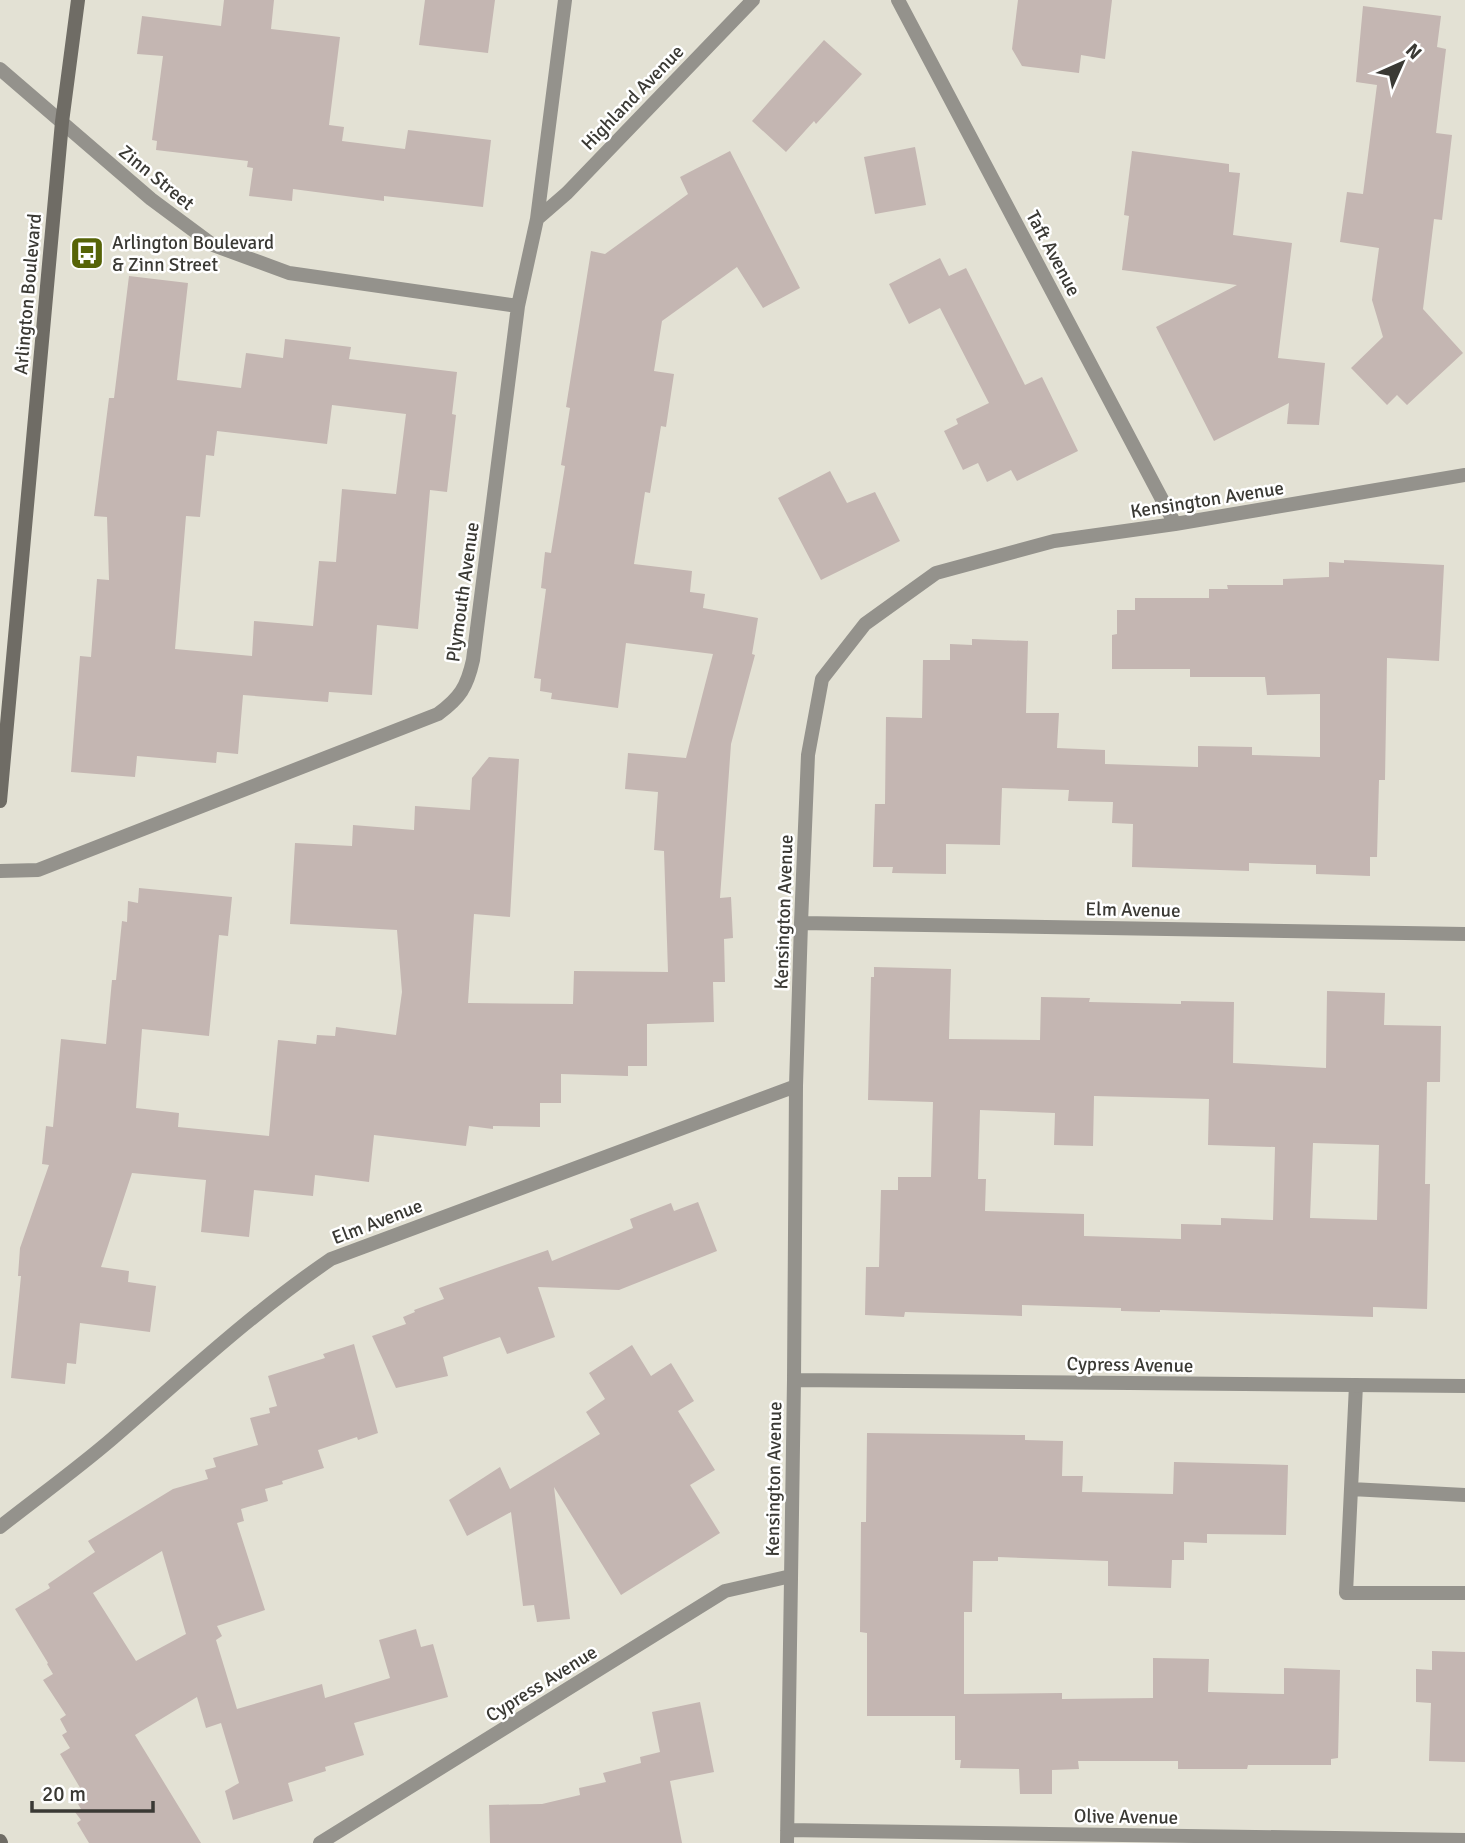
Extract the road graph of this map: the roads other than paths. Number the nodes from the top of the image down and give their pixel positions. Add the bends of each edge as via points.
1 (78, 0) edge
2 (565, 0) edge
3 (753, 0) edge
4 (898, 0) edge
5 (0, 69) edge
6 (62, 122) junction
7 (537, 219) junction
8 (518, 306) junction
9 (1465, 475) edge
10 (1175, 524) junction
11 (0, 801) edge
12 (0, 871) edge
13 (801, 923) junction
14 (1465, 934) edge
15 (796, 1086) junction
16 (794, 1380) junction
17 (1356, 1385) junction
18 (1465, 1386) edge
19 (1351, 1489) junction
20 (1465, 1495) edge
21 (0, 1527) edge
22 (791, 1576) junction
23 (1465, 1593) edge
24 (787, 1836) edge
25 (1465, 1840) edge
26 (320, 1843) edge

1 - 6 main road, Arlington Boulevard
2 - 7 street, Plymouth Avenue
3 - 7 street, Highland Avenue via 567,194
4 - 10 street, Taft Avenue
5 - 6 street, Zinn Street
6 - 8 street, Zinn Street via 213,245 289,273
6 - 11 main road, Arlington Boulevard
7 - 8 street, Plymouth Avenue
8 - 12 street, Plymouth Avenue via 473,660 461,694 438,714 38,870
9 - 10 street, Kensington Avenue
10 - 13 street, Kensington Avenue via 1054,541 936,573 865,624 822,679 808,755
13 - 14 street, Elm Avenue
13 - 15 street, Kensington Avenue
15 - 16 street, Kensington Avenue
15 - 21 street, Elm Avenue via 331,1259 249,1319 110,1440
16 - 17 street, Cypress Avenue
16 - 22 street, Kensington Avenue
17 - 18 street, Cypress Avenue
17 - 19 street
19 - 20 street
19 - 23 street via 1346,1593
22 - 24 street, Kensington Avenue
22 - 26 street, Cypress Avenue via 725,1591
24 - 25 street, Olive Avenue

